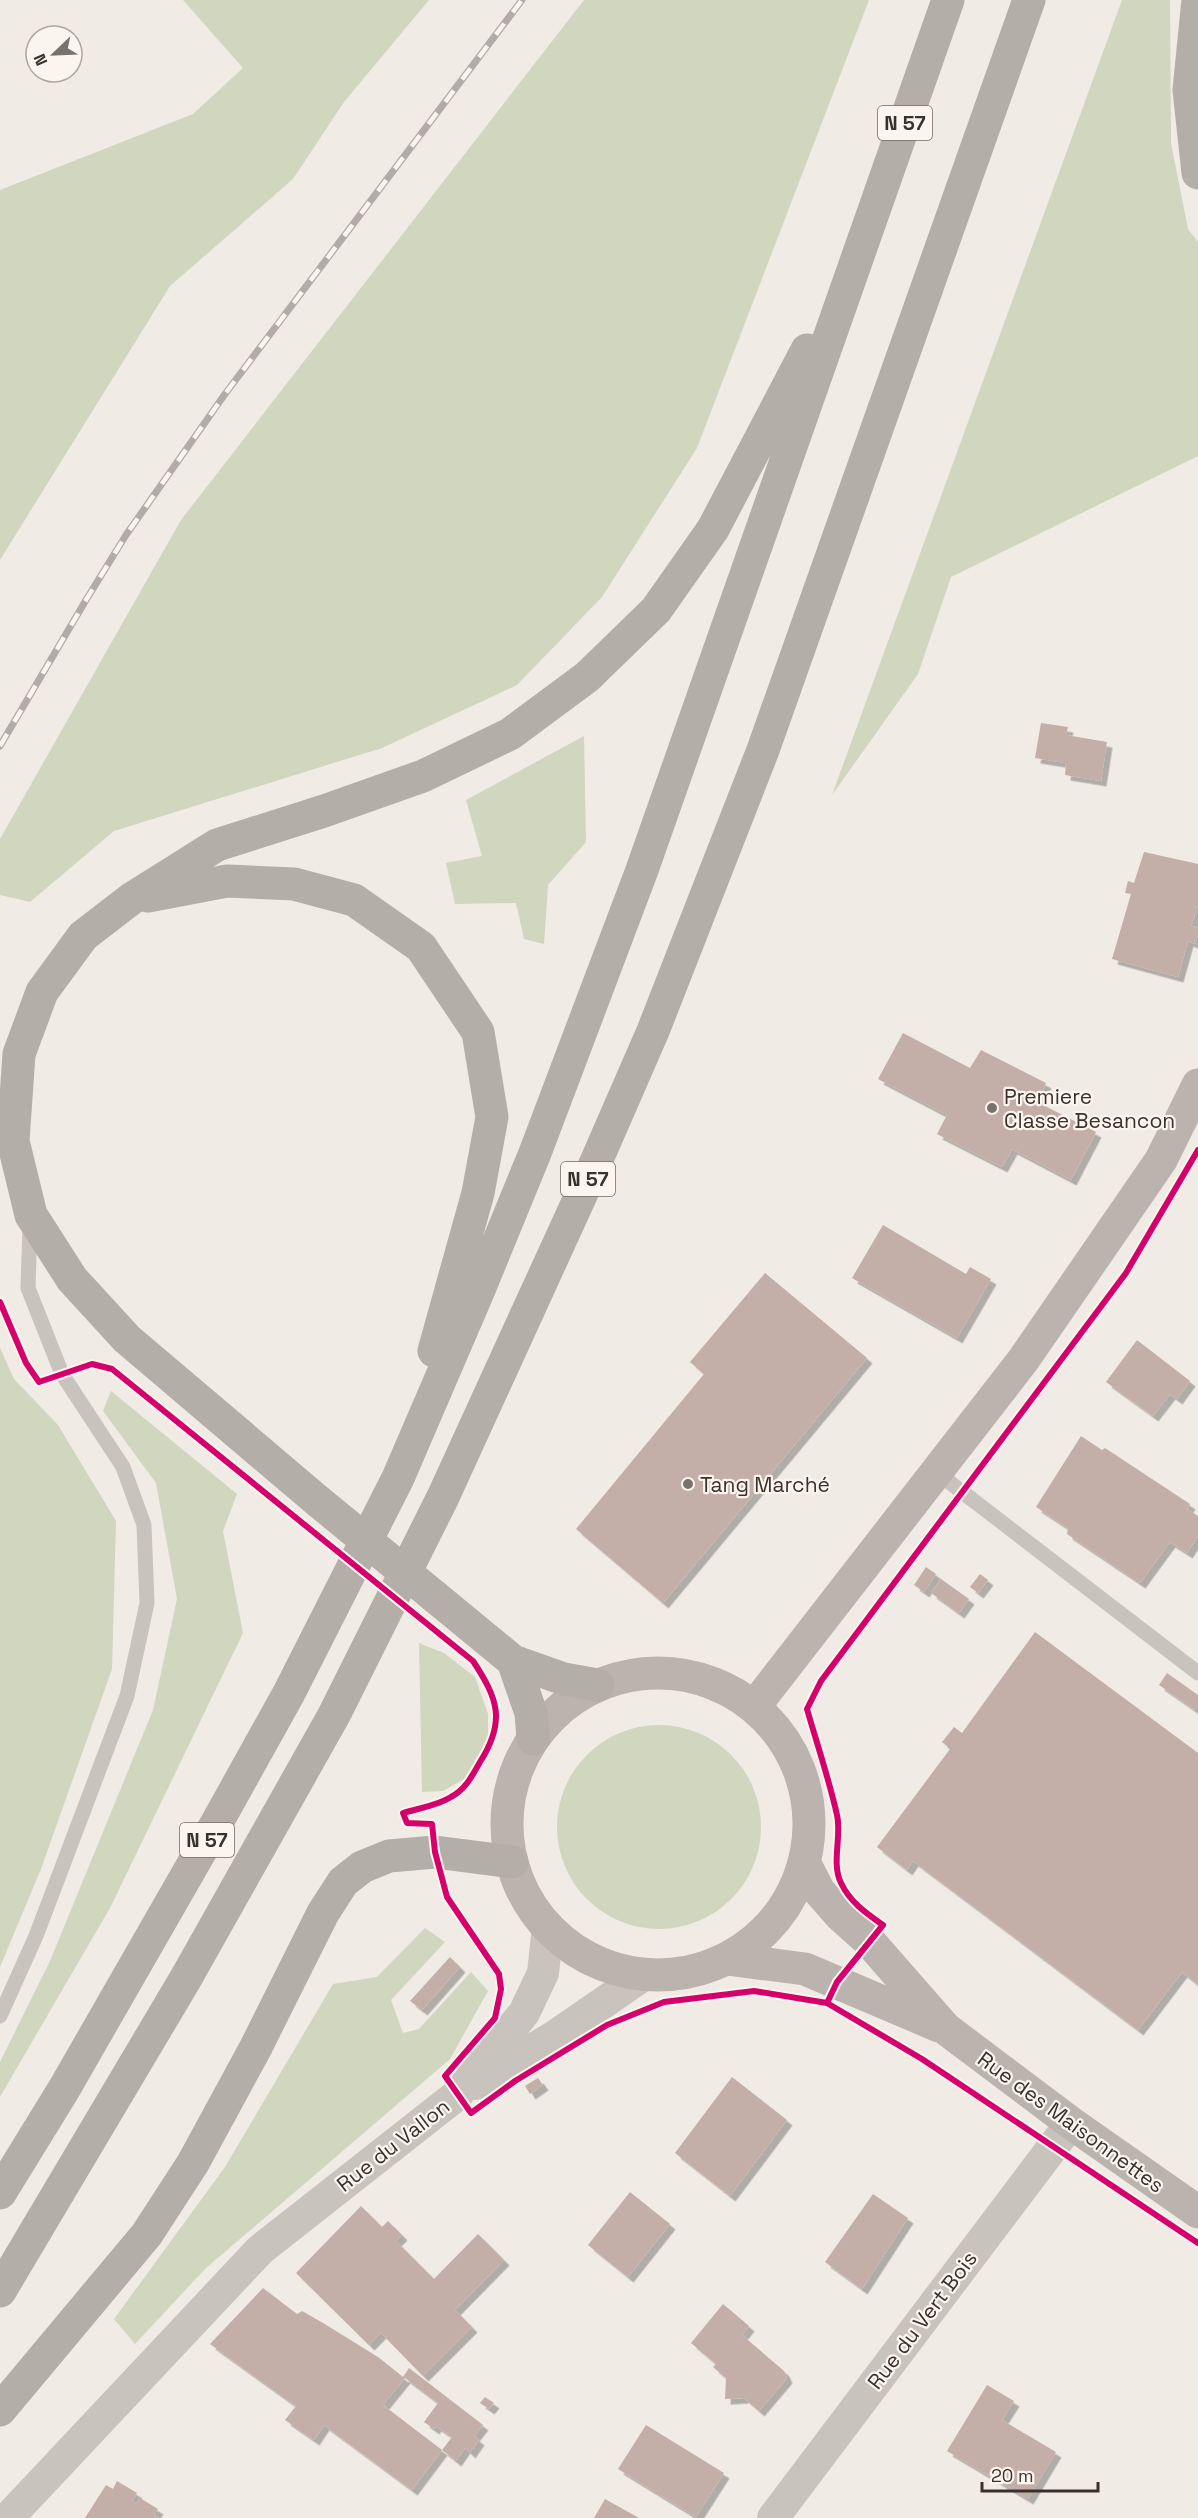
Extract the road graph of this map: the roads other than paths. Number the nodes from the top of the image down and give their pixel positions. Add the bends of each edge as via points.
1 (948, 0) edge
2 (1029, 0) edge
3 (1198, 0) edge
4 (1198, 173) edge
5 (862, 245) junction
6 (131, 899) junction
7 (1198, 1085) edge
8 (31, 1215) junction
9 (935, 1472) junction
10 (398, 1478) junction
11 (513, 1661) junction
12 (1198, 1673) edge
13 (598, 1686) junction
14 (754, 1707) junction
15 (533, 1739) junction
16 (512, 1862) junction
17 (804, 1862) junction
18 (548, 1927) junction
19 (727, 1959) junction
20 (645, 1974) junction
21 (0, 2016) edge
22 (946, 2029) junction
23 (457, 2095) junction
24 (1071, 2123) junction
25 (0, 2193) edge
26 (1198, 2212) edge
27 (0, 2291) edge
28 (0, 2410) edge
29 (8, 2518) edge
30 (774, 2518) edge

1 - 5 highway, N 57
2 - 27 highway, N 57 via 759,760 653,1031 553,1257 443,1497 334,1715 186,1978
3 - 4 highway via 1189,90
5 - 6 highway via 713,529 656,610 587,677 510,734 471,753 423,776 218,845
5 - 10 highway, N 57 via 593,1002 478,1292
6 - 8 highway via 83,936 42,992 19,1054 13,1141
6 - 10 highway via 227,881 294,884 354,900 421,946 478,1032 492,1117 478,1193
7 - 9 main road via 1161,1160 1024,1359
8 - 11 highway, bridge via 72,1279 127,1339
8 - 21 lane via 28,1288 62,1374 123,1467 144,1525 147,1603 127,1696 36,1936
9 - 12 lane
9 - 14 main road
10 - 25 highway, N 57 via 232,1796
11 - 13 highway
11 - 15 highway via 531,1713
13 - 14 main road via 638,1674 679,1674 718,1686
13 - 15 main road via 562,1708
14 - 17 main road via 777,1731 799,1772 806,1794 809,1828
15 - 16 main road via 510,1798 507,1820
16 - 18 main road via 526,1897
16 - 28 highway via 435,1852 389,1856 362,1867 343,1882 322,1913 193,2163 147,2234
17 - 19 main road via 793,1892 776,1919 762,1935
17 - 22 main road, Rue des Maisonnettes via 819,1891
18 - 20 main road via 593,1960 618,1970
18 - 23 street, Rue du Vallon via 543,1973 524,2013
19 - 20 main road via 687,1972
19 - 22 main road, Rue des Maisonnettes via 805,1969
20 - 23 street via 555,2036
22 - 24 main road, Rue des Maisonnettes
23 - 29 street, Rue du Vallon via 260,2250
24 - 26 main road, Rue des Maisonnettes
24 - 30 street, Rue du Vert Bois

